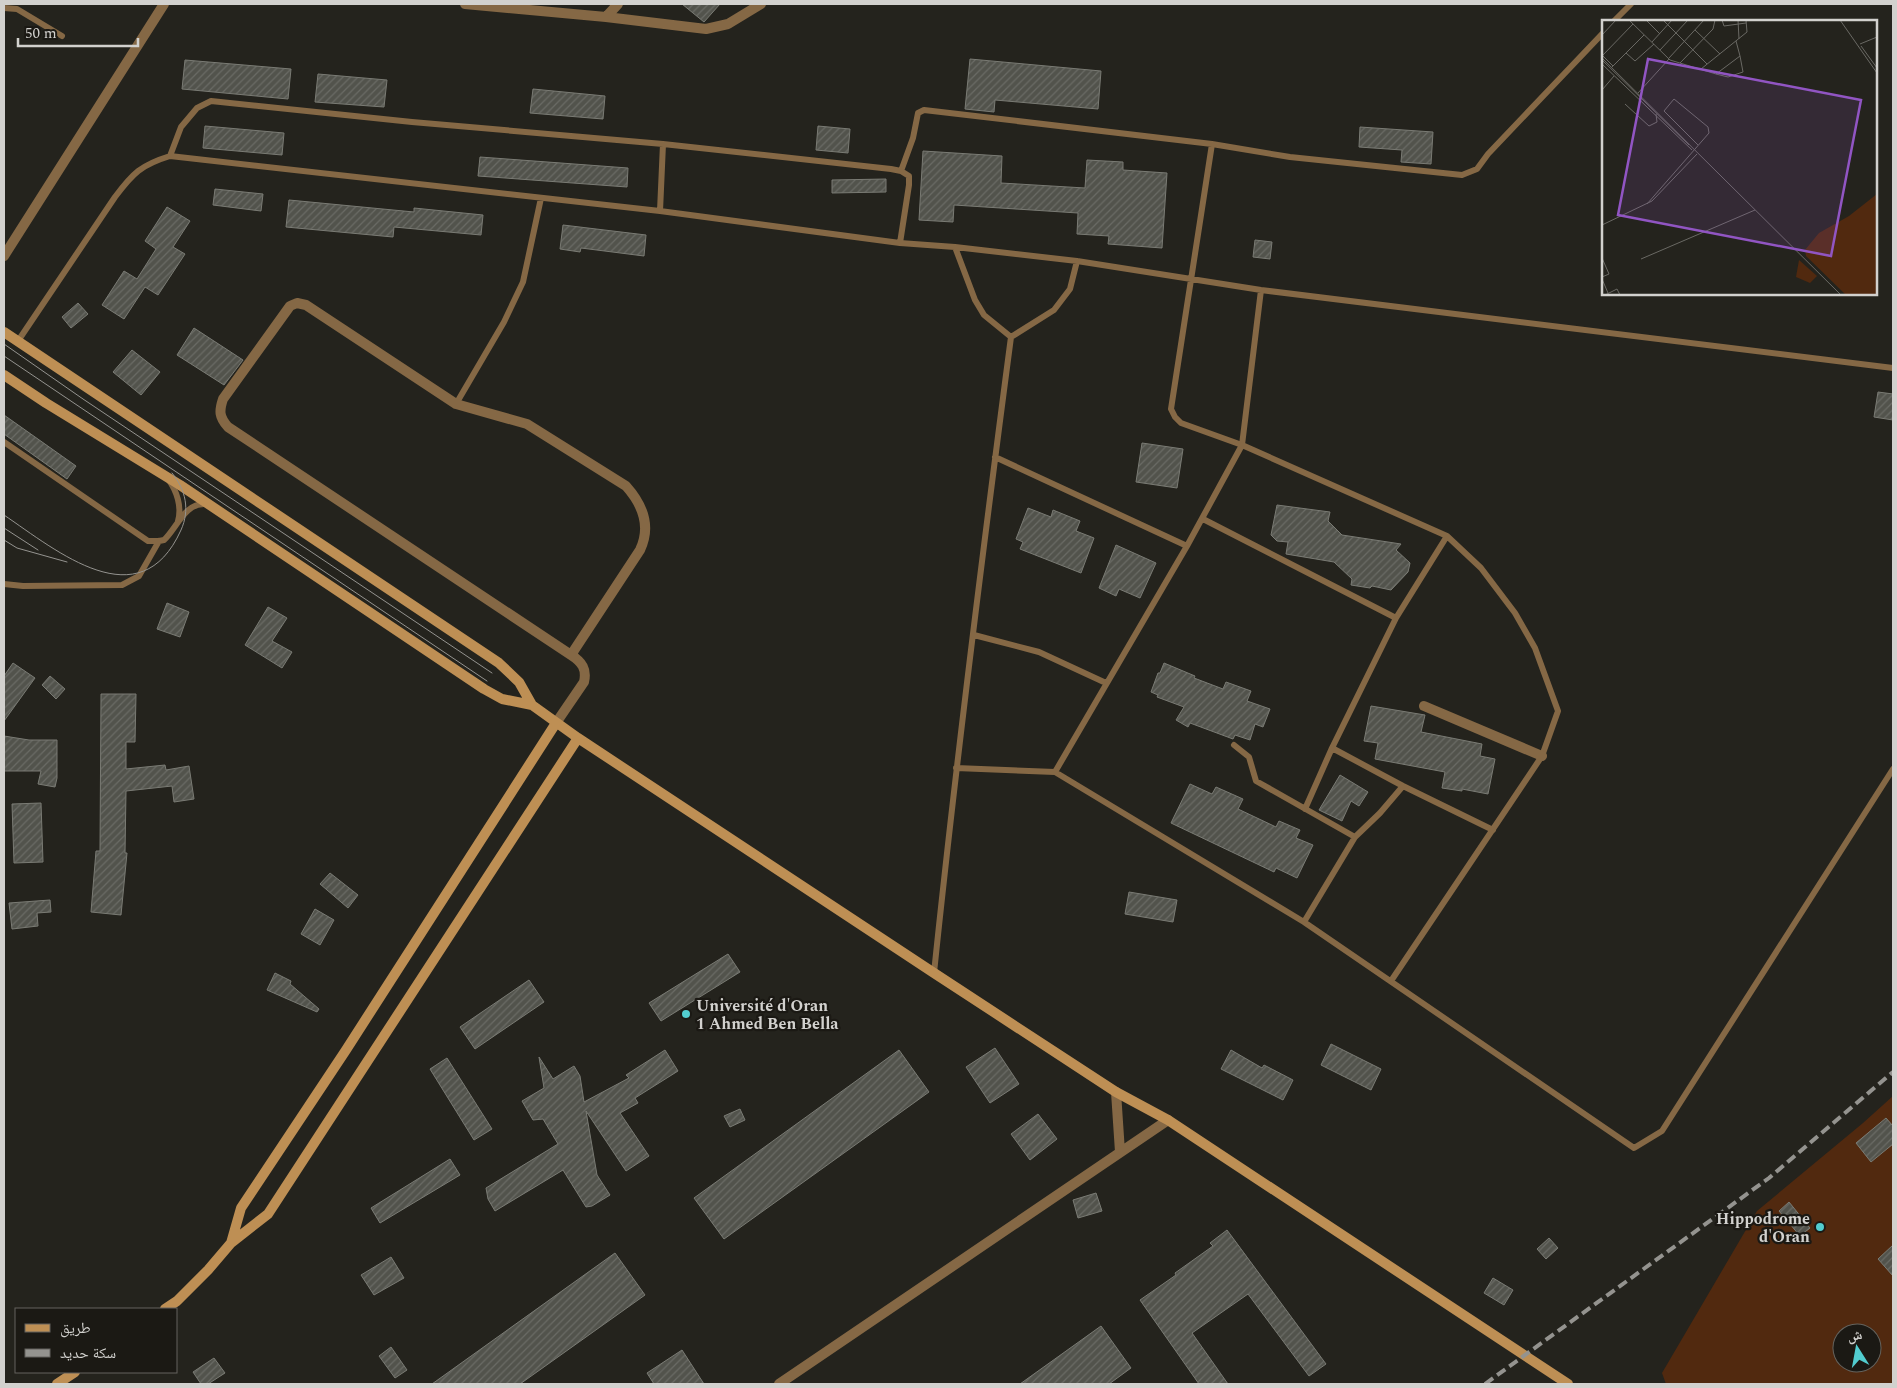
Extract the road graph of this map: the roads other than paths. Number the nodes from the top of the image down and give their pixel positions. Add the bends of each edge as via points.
1 (164, 4) edge
2 (465, 4) edge
3 (618, 4) edge
4 (761, 4) edge
5 (1631, 4) edge
6 (4, 8) edge
7 (606, 17) junction
8 (1615, 20) edge
9 (1602, 34) edge
10 (62, 36) dead end
11 (663, 144) junction
12 (1212, 144) junction
13 (170, 156) junction
14 (901, 171) junction
15 (541, 198) junction
16 (660, 210) junction
17 (900, 243) junction
18 (955, 247) junction
19 (4, 256) edge
20 (1077, 261) junction
21 (1191, 279) junction
22 (1261, 290) junction
23 (4, 332) edge
24 (1011, 337) junction
25 (18, 341) junction
26 (1893, 368) edge
27 (4, 375) edge
28 (456, 404) junction
29 (4, 442) edge
30 (1242, 445) junction
31 (995, 457) junction
32 (166, 476) junction
33 (210, 505) junction
34 (1203, 519) junction
35 (177, 522) junction
36 (1447, 536) junction
37 (159, 541) junction
38 (1187, 546) junction
39 (4, 584) edge
40 (1396, 618) junction
41 (974, 635) junction
42 (571, 656) junction
43 (1106, 683) junction
44 (532, 705) junction
45 (1424, 706) dead end
46 (556, 723) junction
47 (578, 738) junction
48 (1234, 745) dead end
49 (1332, 748) junction
50 (1542, 756) junction
51 (956, 768) junction
52 (1893, 769) edge
53 (1055, 772) junction
54 (1403, 786) junction
55 (1304, 809) junction
56 (1493, 830) junction
57 (1355, 837) junction
58 (1304, 922) junction
59 (934, 973) junction
60 (1391, 981) junction
61 (1116, 1092) junction
62 (1168, 1120) junction
63 (1120, 1152) junction
64 (231, 1243) junction
65 (166, 1308) edge
66 (74, 1373) edge
67 (57, 1384) edge
68 (779, 1384) edge
69 (1568, 1384) edge

1 - 19 street
2 - 7 street
3 - 7 street
4 - 7 street via 728,24 706,29
5 - 8 lane
6 - 10 lane via 17,9
9 - 12 lane via 1488,154 1478,169 1462,174 1290,157
11 - 13 lane via 211,102 197,108 182,127
11 - 14 lane
11 - 16 lane
12 - 14 lane via 924,110 918,113
12 - 21 lane
13 - 15 lane
13 - 25 lane via 151,162 132,176
14 - 17 lane via 908,176 909,185
15 - 16 lane
15 - 28 lane via 523,282 504,322
16 - 17 lane
17 - 18 lane
18 - 20 lane
18 - 24 lane via 984,315
20 - 21 lane
20 - 24 lane via 1070,289 1054,310
21 - 22 lane
21 - 30 lane via 1171,409 1181,423
22 - 26 lane
22 - 30 lane
23 - 25 main road
24 - 31 lane
25 - 44 main road via 499,663 519,682
27 - 32 main road
28 - 42 street via 527,424 634,494 646,528 645,539
28 - 42 street via 306,305 297,303 284,311 223,399 220,410 221,420 228,427
29 - 37 lane via 148,540
30 - 34 lane
30 - 36 lane
31 - 38 lane
31 - 41 lane
32 - 33 main road
32 - 35 lane via 180,508
33 - 35 lane via 195,506
33 - 44 main road via 484,689 502,698
34 - 38 lane
34 - 40 lane
35 - 37 lane via 168,536
36 - 40 lane
36 - 50 lane via 1481,568 1515,613 1535,648 1558,711
37 - 39 lane via 139,576 122,585
38 - 43 lane
40 - 49 lane
41 - 43 lane via 1039,652
41 - 51 lane
42 - 46 street via 584,666 586,674
43 - 53 lane
44 - 46 main road
45 - 50 street
46 - 47 main road
46 - 64 main road via 241,1208
47 - 59 main road
47 - 64 main road via 268,1214
48 - 55 lane via 1248,756 1256,781
49 - 54 lane
49 - 55 lane
50 - 56 lane
51 - 53 lane
51 - 59 lane
52 - 60 lane via 1662,1132 1634,1148
53 - 58 lane
54 - 56 lane
54 - 57 lane
55 - 57 lane
56 - 60 lane
57 - 58 lane
58 - 60 lane
59 - 61 main road
61 - 62 main road
61 - 63 street
62 - 63 street
62 - 69 main road
63 - 68 street
64 - 65 main road via 208,1270
66 - 67 main road

